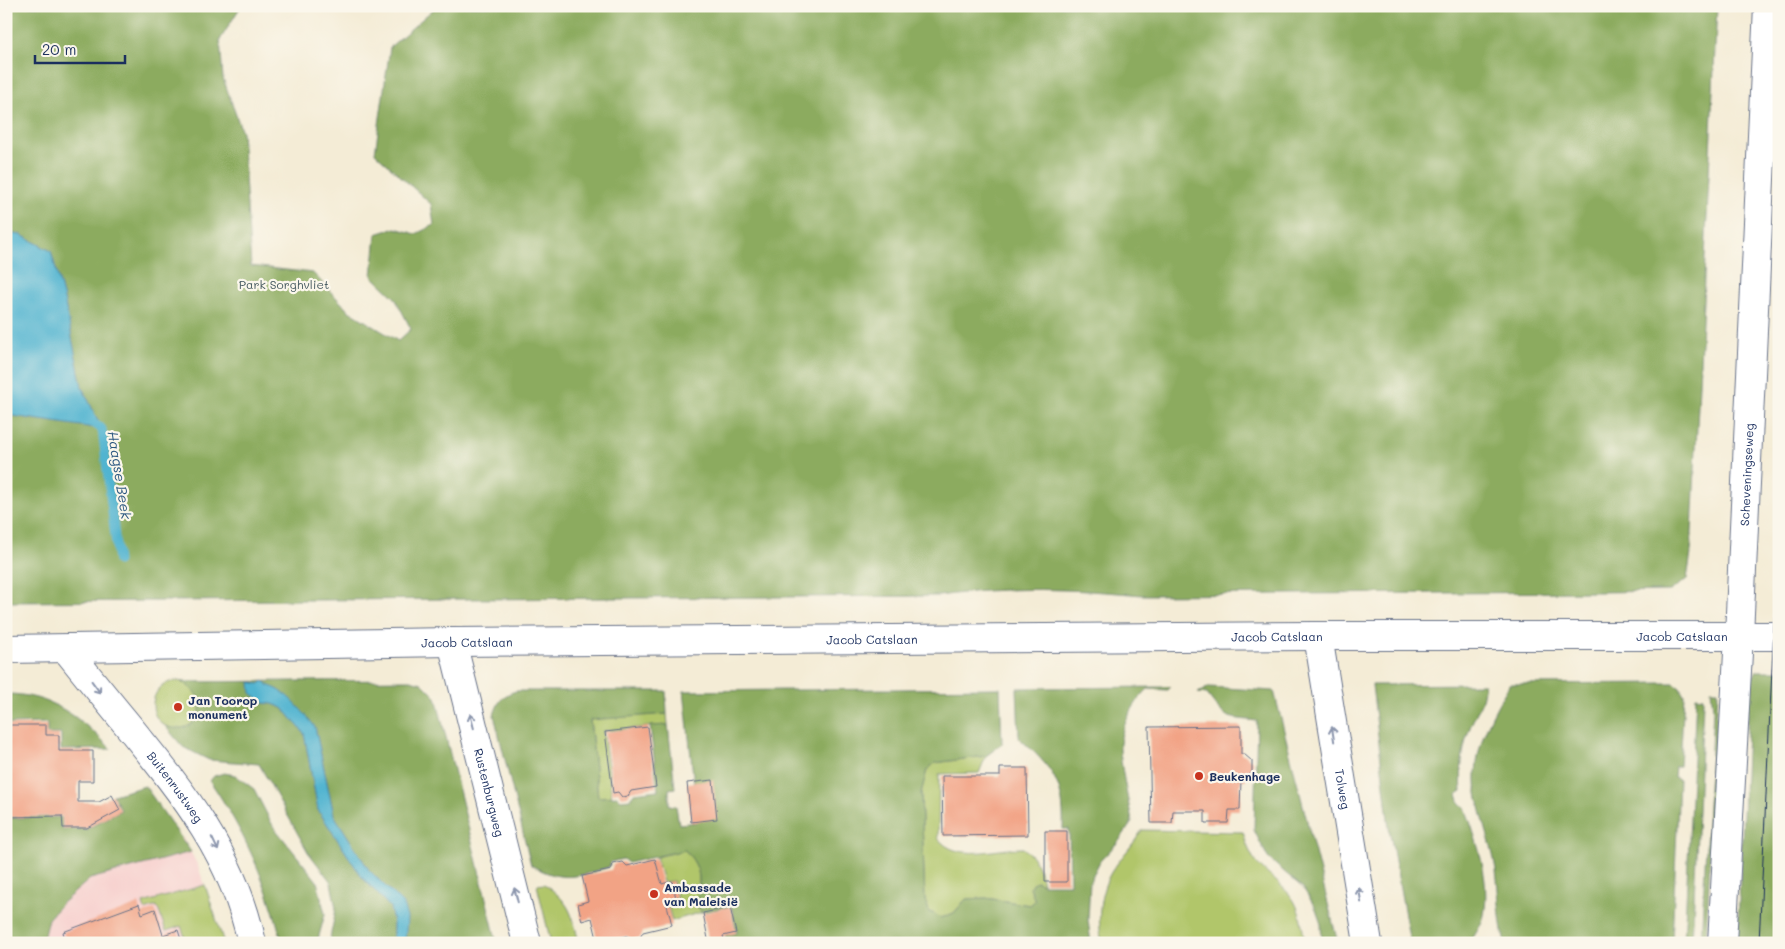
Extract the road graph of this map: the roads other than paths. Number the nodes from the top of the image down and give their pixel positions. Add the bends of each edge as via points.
1 (1768, 6) edge
2 (1739, 635) junction
3 (1318, 636) junction
4 (1779, 636) edge
5 (452, 642) junction
6 (6, 649) edge
7 (66, 649) junction
8 (252, 943) edge
9 (527, 943) edge
10 (1368, 943) edge
11 (1722, 943) edge

1 - 2 street, Scheveningseweg
2 - 3 street, Jacob Catslaan
2 - 4 street, Jacob Catslaan
2 - 11 street, Scheveningseweg
3 - 5 street, Jacob Catslaan
10 -> 3 street, Tolweg
5 - 7 street, Jacob Catslaan
9 -> 5 street, Rustenburgweg
6 - 7 street, Jacob Catslaan
7 -> 8 street, Buitenrustweg via 207,828 235,887

